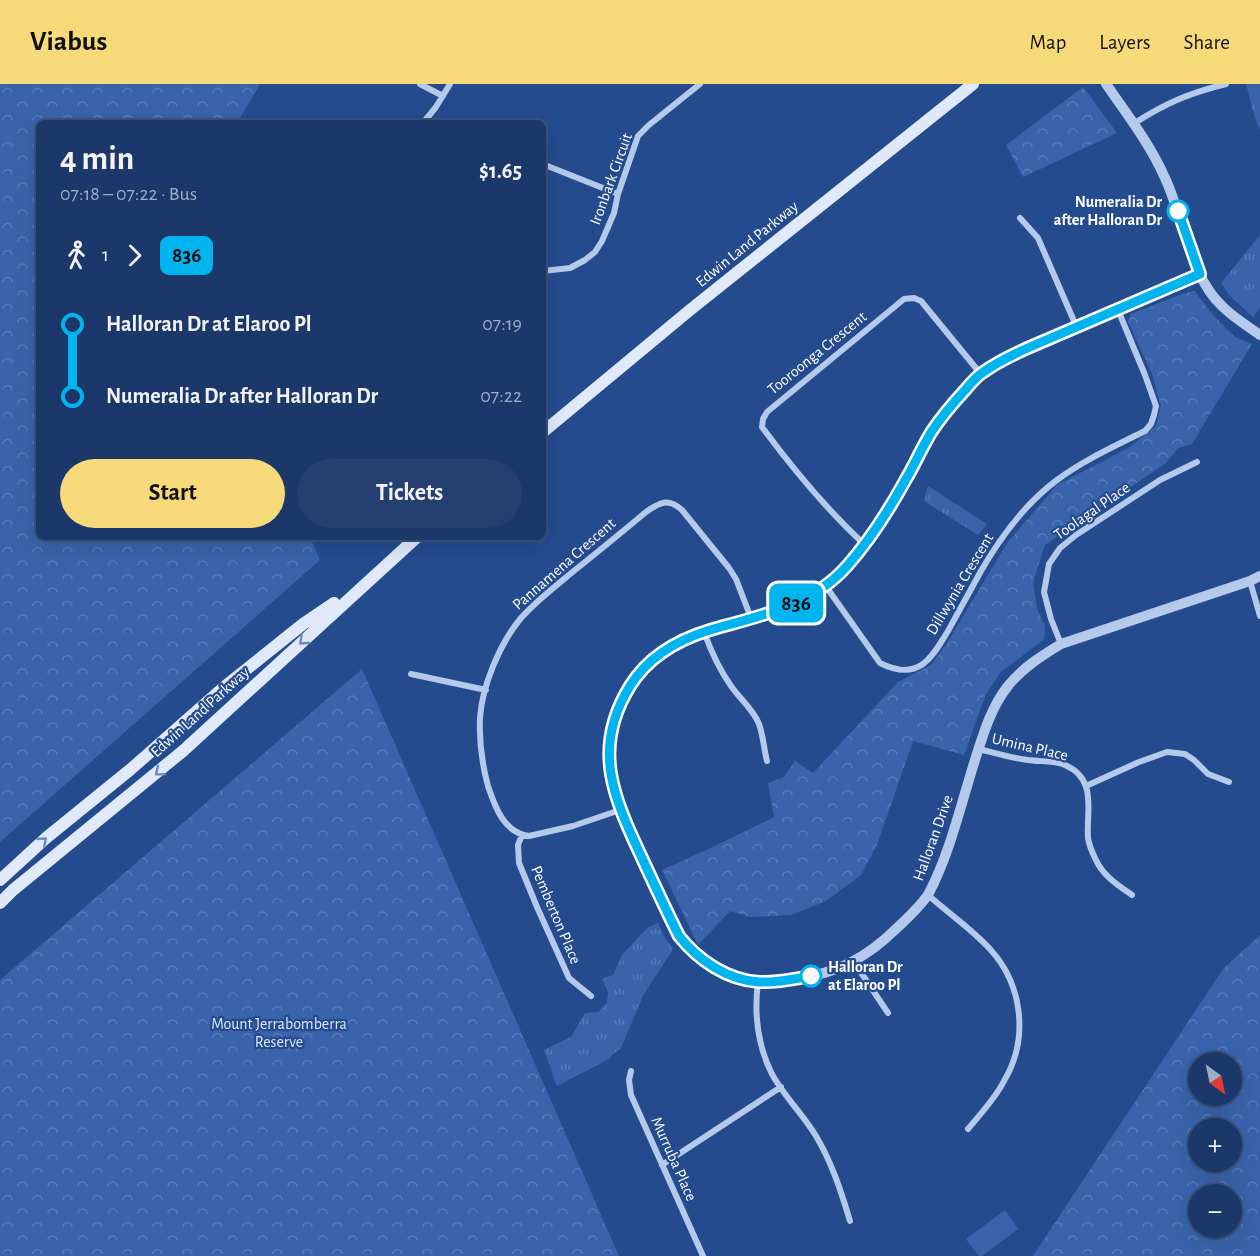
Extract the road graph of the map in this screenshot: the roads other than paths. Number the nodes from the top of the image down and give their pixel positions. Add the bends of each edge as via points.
1 (420, 84) edge
2 (450, 84) edge
3 (700, 84) edge
4 (973, 84) edge
5 (1106, 84) edge
6 (1226, 84) edge
7 (442, 96) junction
8 (425, 120) edge
9 (1133, 124) junction
10 (546, 165) edge
11 (618, 194) junction
12 (1020, 218) dead end
13 (546, 270) edge
14 (1200, 274) junction
15 (1118, 310) junction
16 (1077, 328) junction
17 (1260, 335) edge
18 (980, 374) junction
19 (546, 430) edge
20 (1197, 462) dead end
21 (412, 540) edge
22 (413, 540) edge
23 (865, 545) junction
24 (1255, 579) edge
25 (825, 585) junction
26 (1260, 616) edge
27 (751, 618) junction
28 (704, 632) junction
29 (1061, 644) junction
30 (411, 674) dead end
31 (486, 690) junction
32 (979, 749) junction
33 (766, 761) dead end
34 (1229, 782) dead end
35 (1086, 786) junction
36 (620, 810) junction
37 (522, 835) junction
38 (0, 880) edge
39 (928, 895) junction
40 (1132, 895) dead end
41 (0, 903) edge
42 (854, 962) junction
43 (758, 982) junction
44 (591, 996) dead end
45 (888, 1013) dead end
46 (631, 1071) dead end
47 (781, 1088) junction
48 (968, 1129) dead end
49 (662, 1165) junction
50 (850, 1221) dead end
51 (703, 1256) edge

1 - 7 street
2 - 7 street
3 - 11 street, Ironbark Circuit via 638,136
4 - 19 main road, Edwin Land Parkway
5 - 9 street
6 - 9 street via 1186,95
7 - 8 street
9 - 14 street via 1153,153 1174,198
10 - 11 street
11 - 13 street, Ironbark Circuit via 614,213 595,252 570,268
12 - 16 street via 1038,238
14 - 15 street, Halloran Drive
14 - 17 street via 1223,307
15 - 16 street, Halloran Drive
15 - 25 street, Dillwynia Crescent via 1155,406 1150,424 1145,431 1056,481 1032,502 1002,538 940,645 924,664 899,671 880,663
16 - 18 street, Halloran Drive via 1010,356
18 - 23 street, Halloran Drive via 932,432
18 - 23 street, Tooroonga Crescent via 921,301 904,299 767,412 762,427 816,496
20 - 29 street, Toolagal Place via 1160,480 1059,548 1049,564 1044,592
38 -> 21 main road, Edwin Land Parkway via 224,688
22 -> 41 main road, Edwin Land Parkway via 183,751
23 - 25 street, Halloran Drive
24 - 26 street
24 - 29 street, Halloran Drive
25 - 27 street, Halloran Drive via 804,599
27 - 28 street, Halloran Drive
27 - 31 street, Pannamena Crescent via 729,568 682,510 666,502 646,512 529,609 501,648
28 - 33 street via 719,668 758,723
28 - 36 street, Halloran Drive via 662,651 624,696 608,748
29 - 32 street, Halloran Drive via 1008,686 994,707
30 - 31 street
31 - 37 street, Pannamena Crescent via 480,727 484,771 506,825
32 - 35 street, Umina Place via 1065,765
32 - 39 street, Halloran Drive via 944,860
34 - 35 street via 1208,774 1185,754 1167,752
35 - 40 street via 1088,839 1097,863 1112,881
36 - 37 street via 573,826
36 - 43 street, Halloran Drive via 688,948 713,967
37 - 44 street, Pemberton Place via 519,863 537,907 569,978
39 - 42 street, Halloran Drive via 900,926
39 - 48 street via 996,956 1018,1005 1018,1046 1011,1067 999,1091
42 - 43 street, Halloran Drive via 826,973
42 - 45 street
43 - 47 street via 759,1039
46 - 49 street, Murruba Place via 630,1095
47 - 49 street
47 - 50 street via 827,1157
49 - 51 street, Murruba Place

